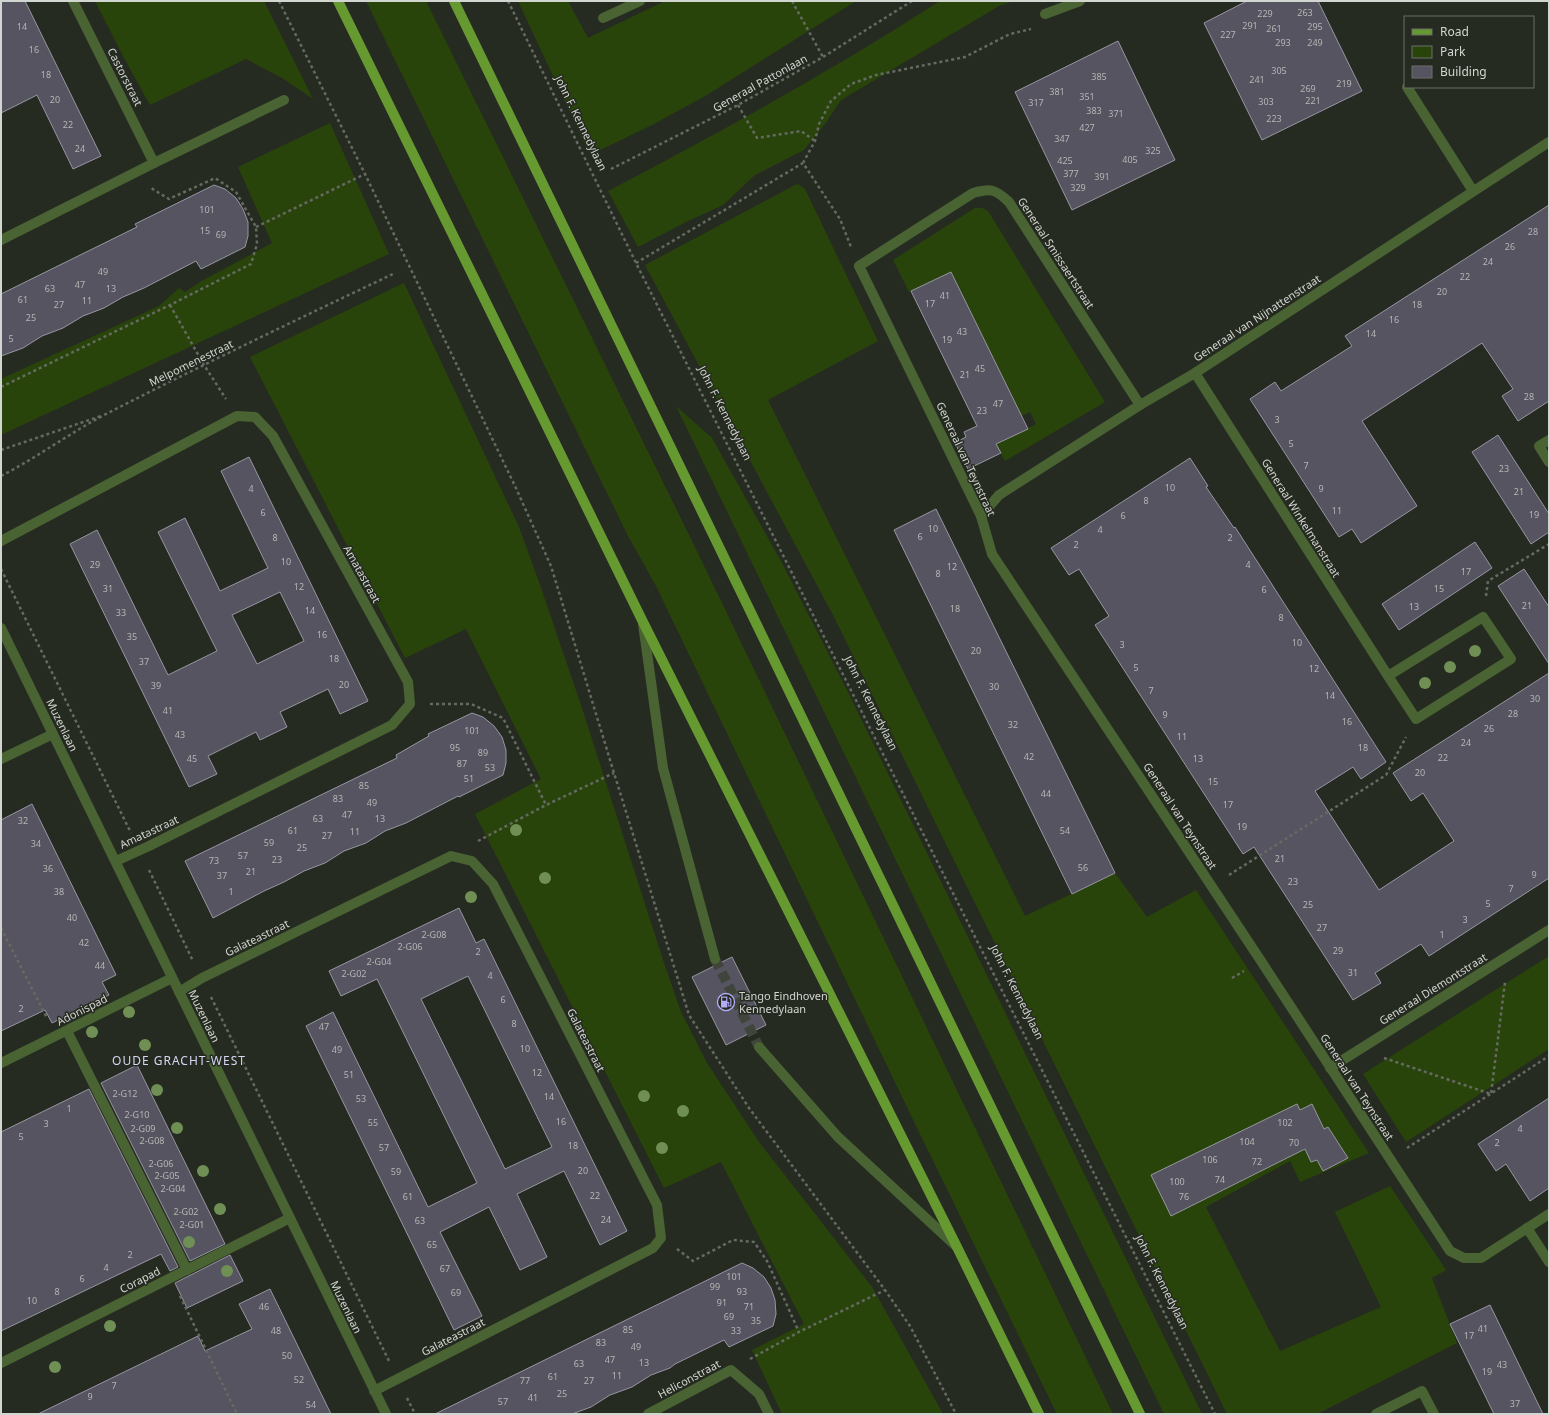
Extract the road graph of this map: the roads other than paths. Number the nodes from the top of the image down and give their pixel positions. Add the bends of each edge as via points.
1 (73, 1) edge
2 (338, 1) edge
3 (454, 1) edge
4 (640, 1) edge
5 (1080, 1) edge
6 (1045, 14) road end
7 (603, 18) dead end
8 (1408, 88) edge
9 (284, 100) dead end
10 (1549, 142) edge
11 (154, 163) junction
12 (1473, 192) junction
13 (1, 240) edge
14 (858, 266) joint
15 (1194, 373) junction
16 (1140, 405) junction
17 (1549, 440) edge
18 (1549, 462) edge
19 (981, 516) junction
20 (1, 540) edge
21 (643, 622) junction
22 (1, 628) edge
23 (1388, 676) junction
24 (53, 734) junction
25 (1, 759) edge
26 (116, 861) junction
27 (1549, 930) edge
28 (715, 959) tunnel mouth
29 (172, 978) junction
30 (179, 992) junction
31 (67, 1031) junction
32 (759, 1047) tunnel mouth
33 (1, 1063) edge
34 (1330, 1068) junction
35 (1549, 1214) edge
36 (290, 1218) junction
37 (1527, 1228) junction
38 (957, 1246) junction
39 (1549, 1262) edge
40 (187, 1270) junction
41 (1, 1363) edge
42 (374, 1390) junction
43 (386, 1414) edge
44 (648, 1414) edge
45 (769, 1414) edge
46 (1039, 1414) edge
47 (1140, 1414) edge
48 (1376, 1414) edge
49 (1434, 1414) edge

1 - 11 street, Castorstraat
2 - 21 main road
3 - 47 main road
4 - 7 street
5 - 6 street
8 - 12 street
9 - 11 street
10 - 12 street, Generaal van Nijnattenstraat
11 - 13 street
12 - 15 street, Generaal van Nijnattenstraat
14 - 16 street, Generaal Smissaertstraat via 973,193 986,189 998,192 1009,202
14 - 19 street, Generaal van Teynstraat
15 - 16 street, Generaal van Nijnattenstraat
15 - 23 street, Generaal Winkelmanstraat
16 - 19 street, Generaal van Nijnattenstraat via 999,495
17 - 18 street via 1539,446
19 - 34 street, Generaal van Teynstraat via 992,554
20 - 26 street, Amatastraat via 237,416 255,417 273,436 408,682 410,704 392,725
21 - 28 street via 663,768
21 - 38 main road
22 - 24 street, Muzenlaan
23 - 23 street, Generaal Winkelmanstraat via 1483,617 1511,659 1416,719
24 - 25 street
24 - 26 street, Muzenlaan
26 - 29 street, Muzenlaan
27 - 34 street, Generaal Diemontstraat
29 - 30 street, Muzenlaan
29 - 31 street, Adonispad
30 - 36 street, Muzenlaan
30 - 42 street, Galateastraat via 202,978 451,856 472,861 493,884 657,1205 661,1238 653,1248
31 - 33 street, Adonispad
31 - 40 street
32 - 38 street via 838,1137
34 - 37 street, Generaal van Teynstraat via 1450,1250 1464,1258 1481,1258
35 - 37 street, Generaal van Teynstraat
36 - 40 street, Corapad
36 - 42 street, Muzenlaan
37 - 39 street
38 - 46 main road
40 - 41 street, Corapad
42 - 43 street, Muzenlaan
44 - 45 street, Heliconstraat via 731,1370 759,1394
48 - 49 street via 1422,1391

